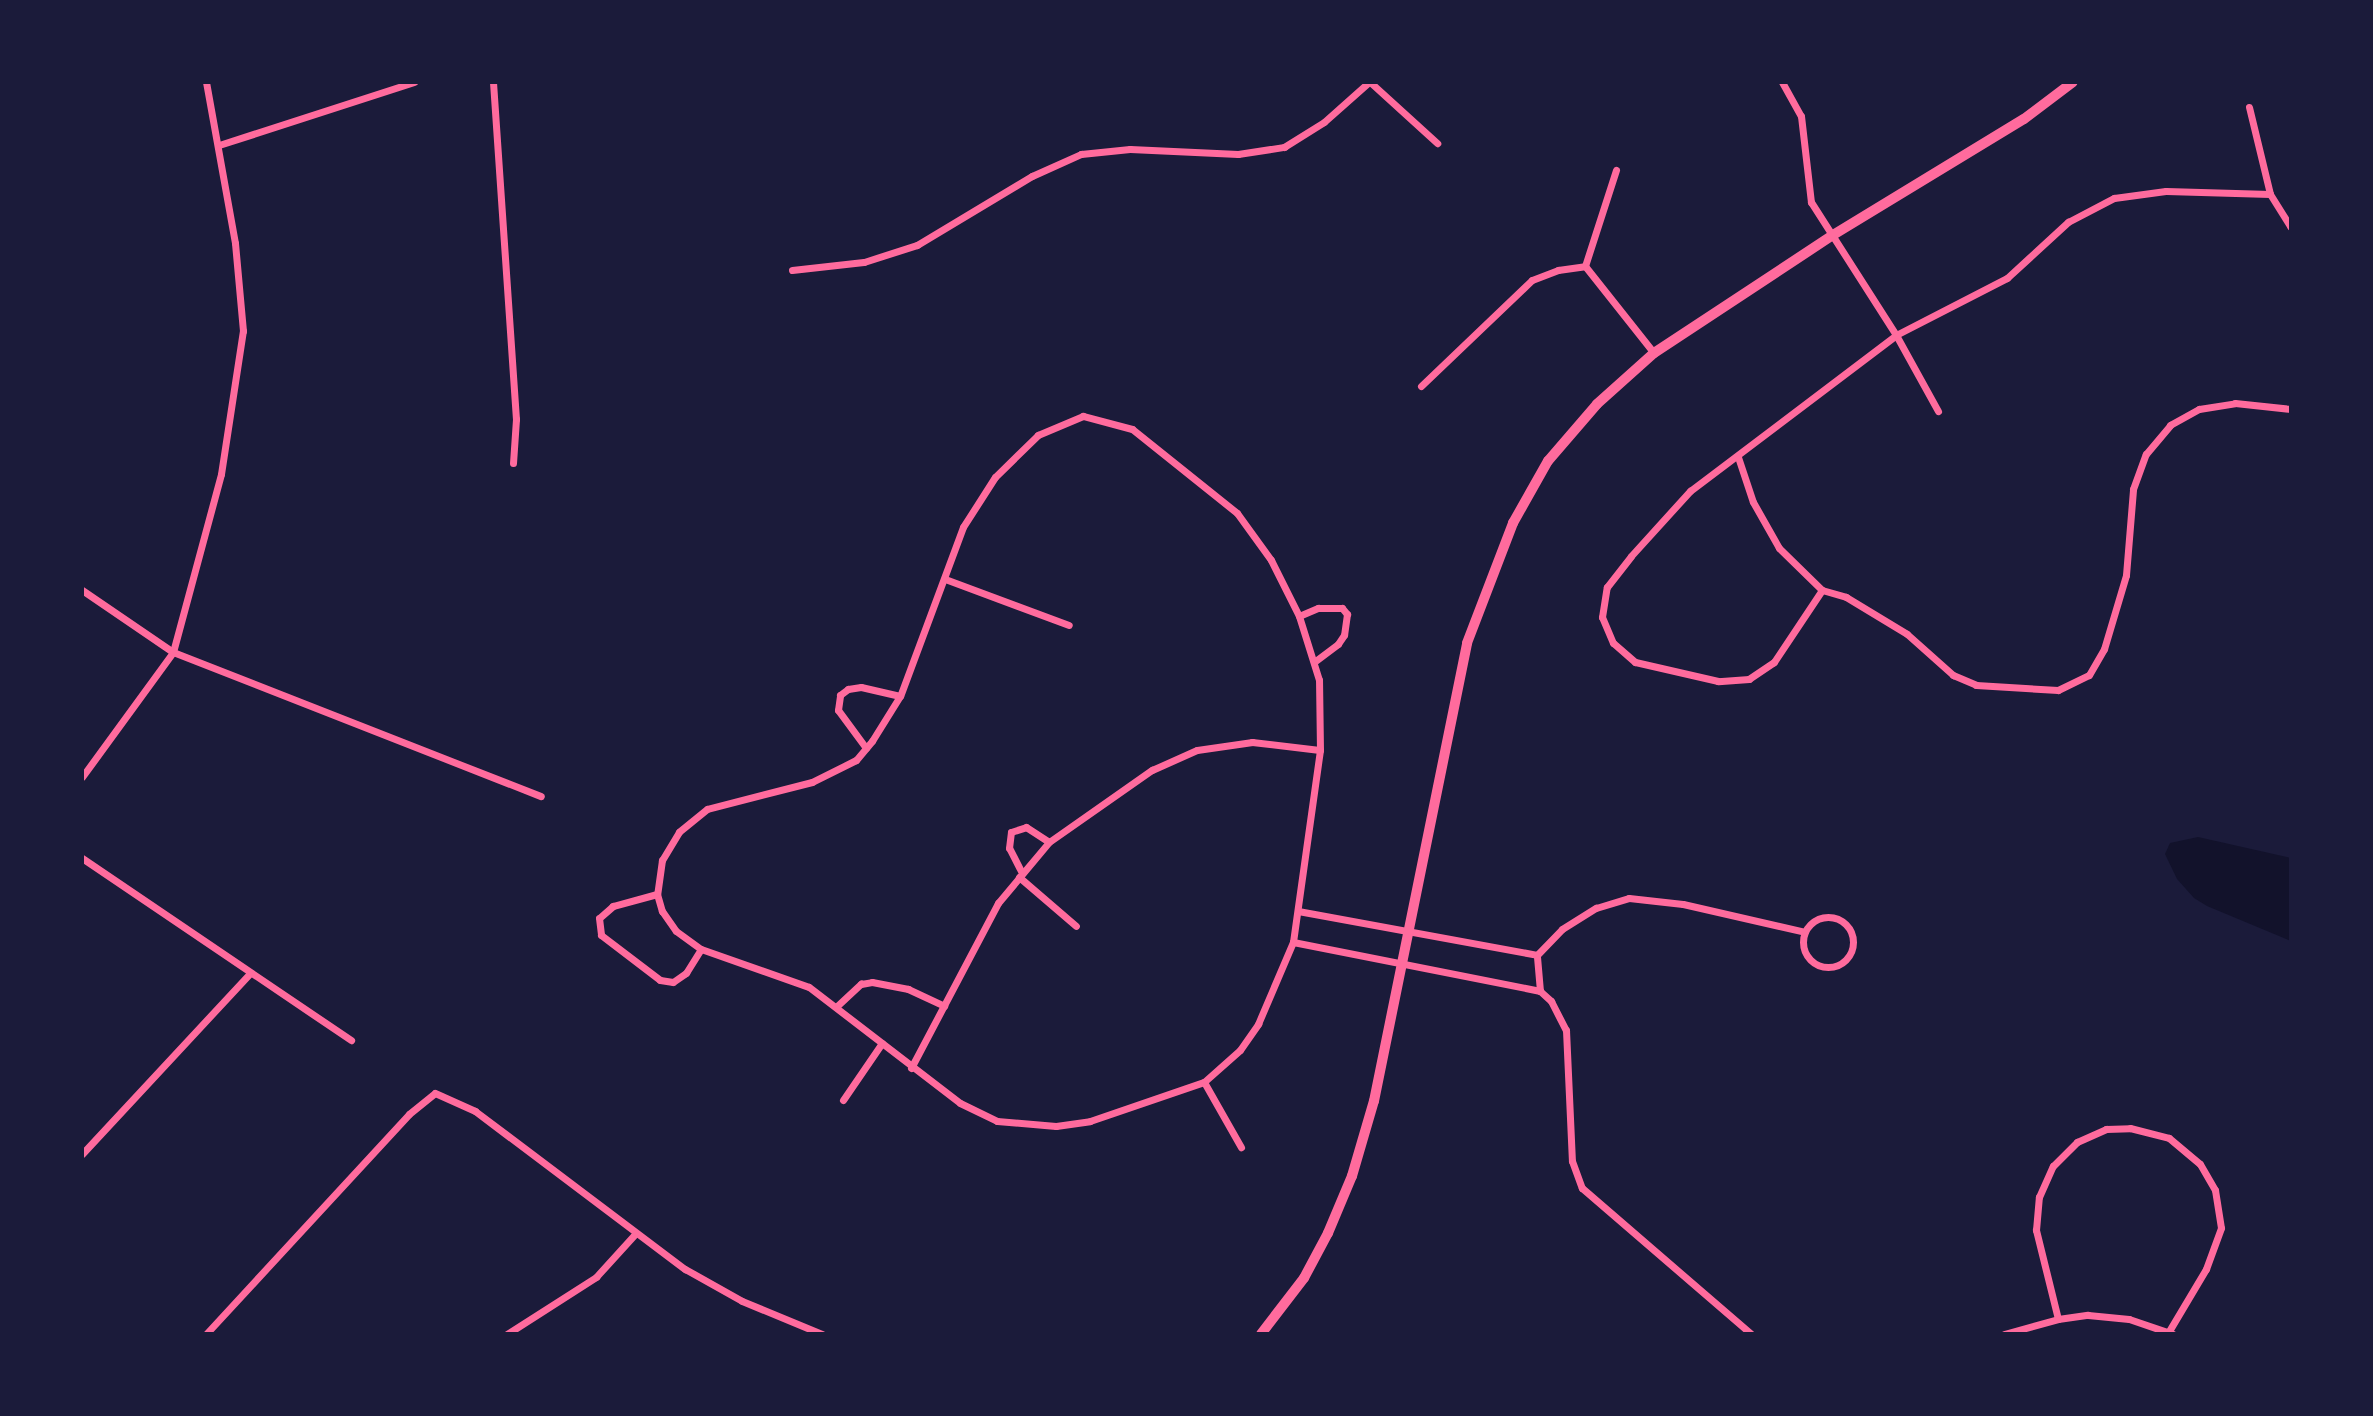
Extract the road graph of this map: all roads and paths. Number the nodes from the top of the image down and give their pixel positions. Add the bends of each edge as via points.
1 (206, 82) edge
2 (414, 82) edge
3 (493, 82) edge
4 (1370, 82) edge
5 (1782, 82) edge
6 (2073, 82) edge
7 (2249, 107) dead end
8 (1437, 143) dead end
9 (219, 145) junction
10 (1616, 170) dead end
11 (2270, 194) junction
12 (2291, 227) edge
13 (1833, 235) junction
14 (1585, 266) junction
15 (792, 270) dead end
16 (1896, 335) junction
17 (1654, 353) junction
18 (1421, 386) dead end
19 (2291, 409) edge
20 (1938, 411) dead end
21 (1738, 457) junction
22 (513, 463) dead end
23 (945, 579) junction
24 (82, 590) edge
25 (1822, 590) junction
26 (1299, 616) junction
27 (1069, 625) dead end
28 (173, 652) junction
29 (1314, 662) junction
30 (900, 696) junction
31 (866, 748) junction
32 (1320, 750) junction
33 (82, 777) edge
34 (541, 796) dead end
35 (1049, 842) junction
36 (82, 858) edge
37 (1021, 875) junction
38 (657, 894) junction
39 (1298, 911) junction
40 (1076, 926) dead end
41 (1408, 931) junction
42 (1805, 932) junction
43 (1293, 942) junction
44 (701, 949) junction
45 (1537, 955) junction
46 (1403, 963) junction
47 (250, 973) junction
48 (1540, 991) junction
49 (837, 1006) junction
50 (944, 1006) junction
51 (351, 1040) dead end
52 (882, 1043) junction
53 (911, 1068) junction
54 (1204, 1082) junction
55 (843, 1100) dead end
56 (1241, 1147) dead end
57 (82, 1154) edge
58 (635, 1234) junction
59 (2058, 1319) junction
60 (1264, 1333) edge
61 (2171, 1333) edge
62 (206, 1334) edge
63 (507, 1334) edge
64 (822, 1334) edge
65 (1751, 1334) edge
66 (2004, 1334) edge

1 - 9 street
2 - 9 street
3 - 22 street via 516,419
4 - 8 street
4 - 15 street via 1324,122 1284,147 1238,154 1130,149 1081,154 1032,176 917,245 864,262
5 - 13 street via 1801,116 1811,202
6 - 13 main road via 2024,119
7 - 11 street
9 - 28 street via 243,331 221,474
10 - 14 street
11 - 12 street
11 - 16 street via 2166,191 2114,198 2068,222 2007,278
13 - 16 street
13 - 17 main road
14 - 17 street
14 - 18 street via 1532,280
16 - 20 street
16 - 21 street
17 - 41 main road via 1597,404 1548,461 1513,523 1467,643
19 - 25 street via 2235,403 2199,409 2170,425 2146,454 2133,489 2126,575 2104,649 2089,675 2058,690 1976,685 1953,675 1907,634 1846,597
21 - 25 street via 1753,502 1779,548
21 - 25 street via 1690,491 1607,587 1602,617 1613,643 1635,662 1718,681 1749,679 1774,662
23 - 26 street via 963,527 995,477 1038,435 1083,416 1132,429 1237,513 1271,560
23 - 27 street
23 - 30 street
24 - 28 street
26 - 29 street
26 - 29 street via 1318,608 1342,608 1347,614 1338,644
28 - 33 street
28 - 34 street
29 - 32 street
30 - 31 street
30 - 31 street via 875,687 848,689 840,695 838,710
31 - 38 street via 856,760 812,782 707,809 679,832 662,860
32 - 35 street via 1252,742 1197,750 1152,770
32 - 39 street
35 - 37 street
35 - 37 street via 1026,827 1011,832 1009,848
36 - 47 street
37 - 40 street
37 - 50 street via 998,903
38 - 44 street via 676,931
38 - 44 street via 613,906 599,918 601,935 660,980 673,982 686,973
39 - 41 street
39 - 43 street
41 - 45 street
41 - 46 main road
42 - 42 street via 1803,948 1818,965 1841,964 1851,952 1852,937 1838,920 1822,918
42 - 45 street via 1683,904 1629,898 1596,908 1562,929
43 - 46 street
43 - 54 street via 1258,1024 1240,1050
44 - 49 street via 809,987
45 - 48 street
46 - 48 street
46 - 60 main road via 1352,1176 1304,1278
47 - 51 street
47 - 57 street
48 - 65 street via 1566,1030 1572,1161 1582,1188
49 - 50 street via 853,989 872,982 908,989
49 - 52 street
50 - 53 street
52 - 53 street
52 - 55 street
53 - 54 street via 960,1103 997,1121 1041,1126 1090,1121
54 - 56 street
58 - 62 street via 475,1111 435,1093 409,1114
58 - 63 street via 596,1277
58 - 64 street via 742,1301
59 - 61 street via 2129,1319
59 - 61 street via 2036,1230 2039,1197 2053,1166 2077,1142 2106,1129 2130,1128 2169,1138 2200,1164 2215,1190 2221,1228 2206,1269
59 - 66 street

